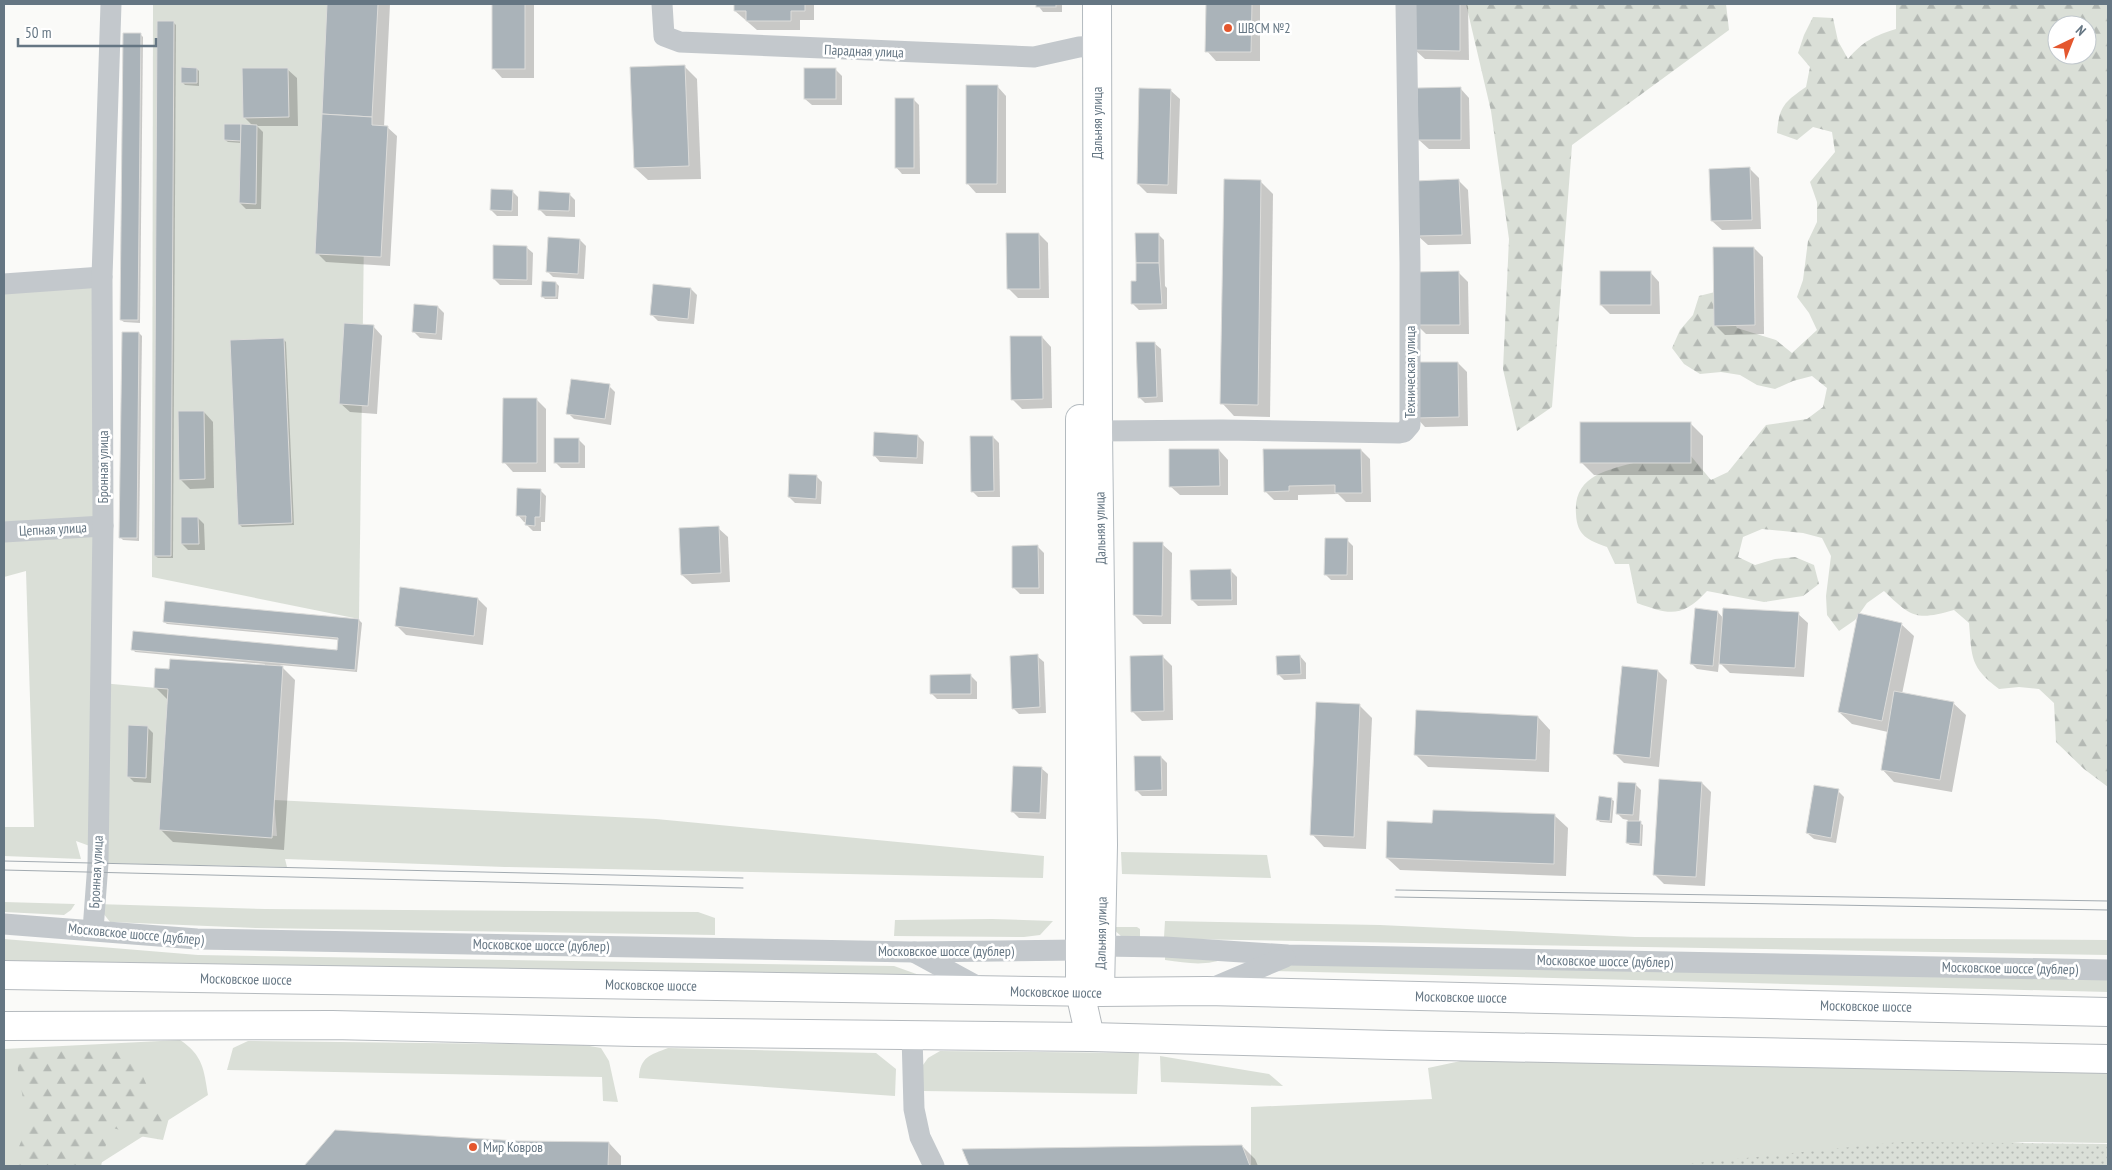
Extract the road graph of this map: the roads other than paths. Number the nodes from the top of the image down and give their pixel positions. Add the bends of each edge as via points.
1 (111, 4) edge
2 (662, 4) edge
3 (1078, 4) edge
4 (1097, 4) edge
5 (1406, 4) edge
6 (1088, 47) junction
7 (102, 277) junction
8 (4, 284) edge
9 (1098, 431) junction
10 (103, 526) junction
11 (4, 532) edge
12 (4, 924) edge
13 (93, 930) junction
14 (1090, 948) junction
15 (914, 952) junction
16 (1288, 956) junction
17 (2108, 970) edge
18 (4, 974) edge
19 (984, 991) junction
20 (1206, 991) junction
21 (1090, 992) junction
22 (2108, 1012) edge
23 (4, 1026) edge
24 (912, 1035) junction
25 (1090, 1037) junction
26 (2108, 1058) edge
27 (934, 1166) edge

1 - 7 street, Бронная улица
2 - 6 street, Парадная улица via 664,36 680,42 1034,57
3 - 6 main road, Дальняя улица
4 - 6 main road, Дальняя улица
5 - 9 street, Техническая улица via 1410,263 1410,424 1407,429 1399,433
6 - 9 main road, Дальняя улица
6 - 14 main road, Дальняя улица
7 - 8 street
7 - 10 street, Бронная улица
9 - 14 main road, Дальняя улица via 1103,845
10 - 11 street, Цепная улица
10 - 13 street, Бронная улица via 98,863
12 - 13 street, Московское шоссе (дублер)
13 - 15 street, Московское шоссе (дублер) via 197,939
14 - 15 street, Московское шоссе (дублер)
14 - 16 street, Московское шоссе (дублер) via 1164,947
14 - 21 main road, Дальняя улица
15 - 19 street
16 - 17 street, Московское шоссе (дублер)
16 - 20 street
18 - 19 main road, Московское шоссе
19 - 21 main road, Московское шоссе
20 - 21 main road, Московское шоссе
20 - 22 main road, Московское шоссе
21 - 25 main road, Дальняя улица
23 - 24 main road via 332,1025
24 - 25 main road
24 - 27 street via 914,1109 920,1136
25 - 26 main road

